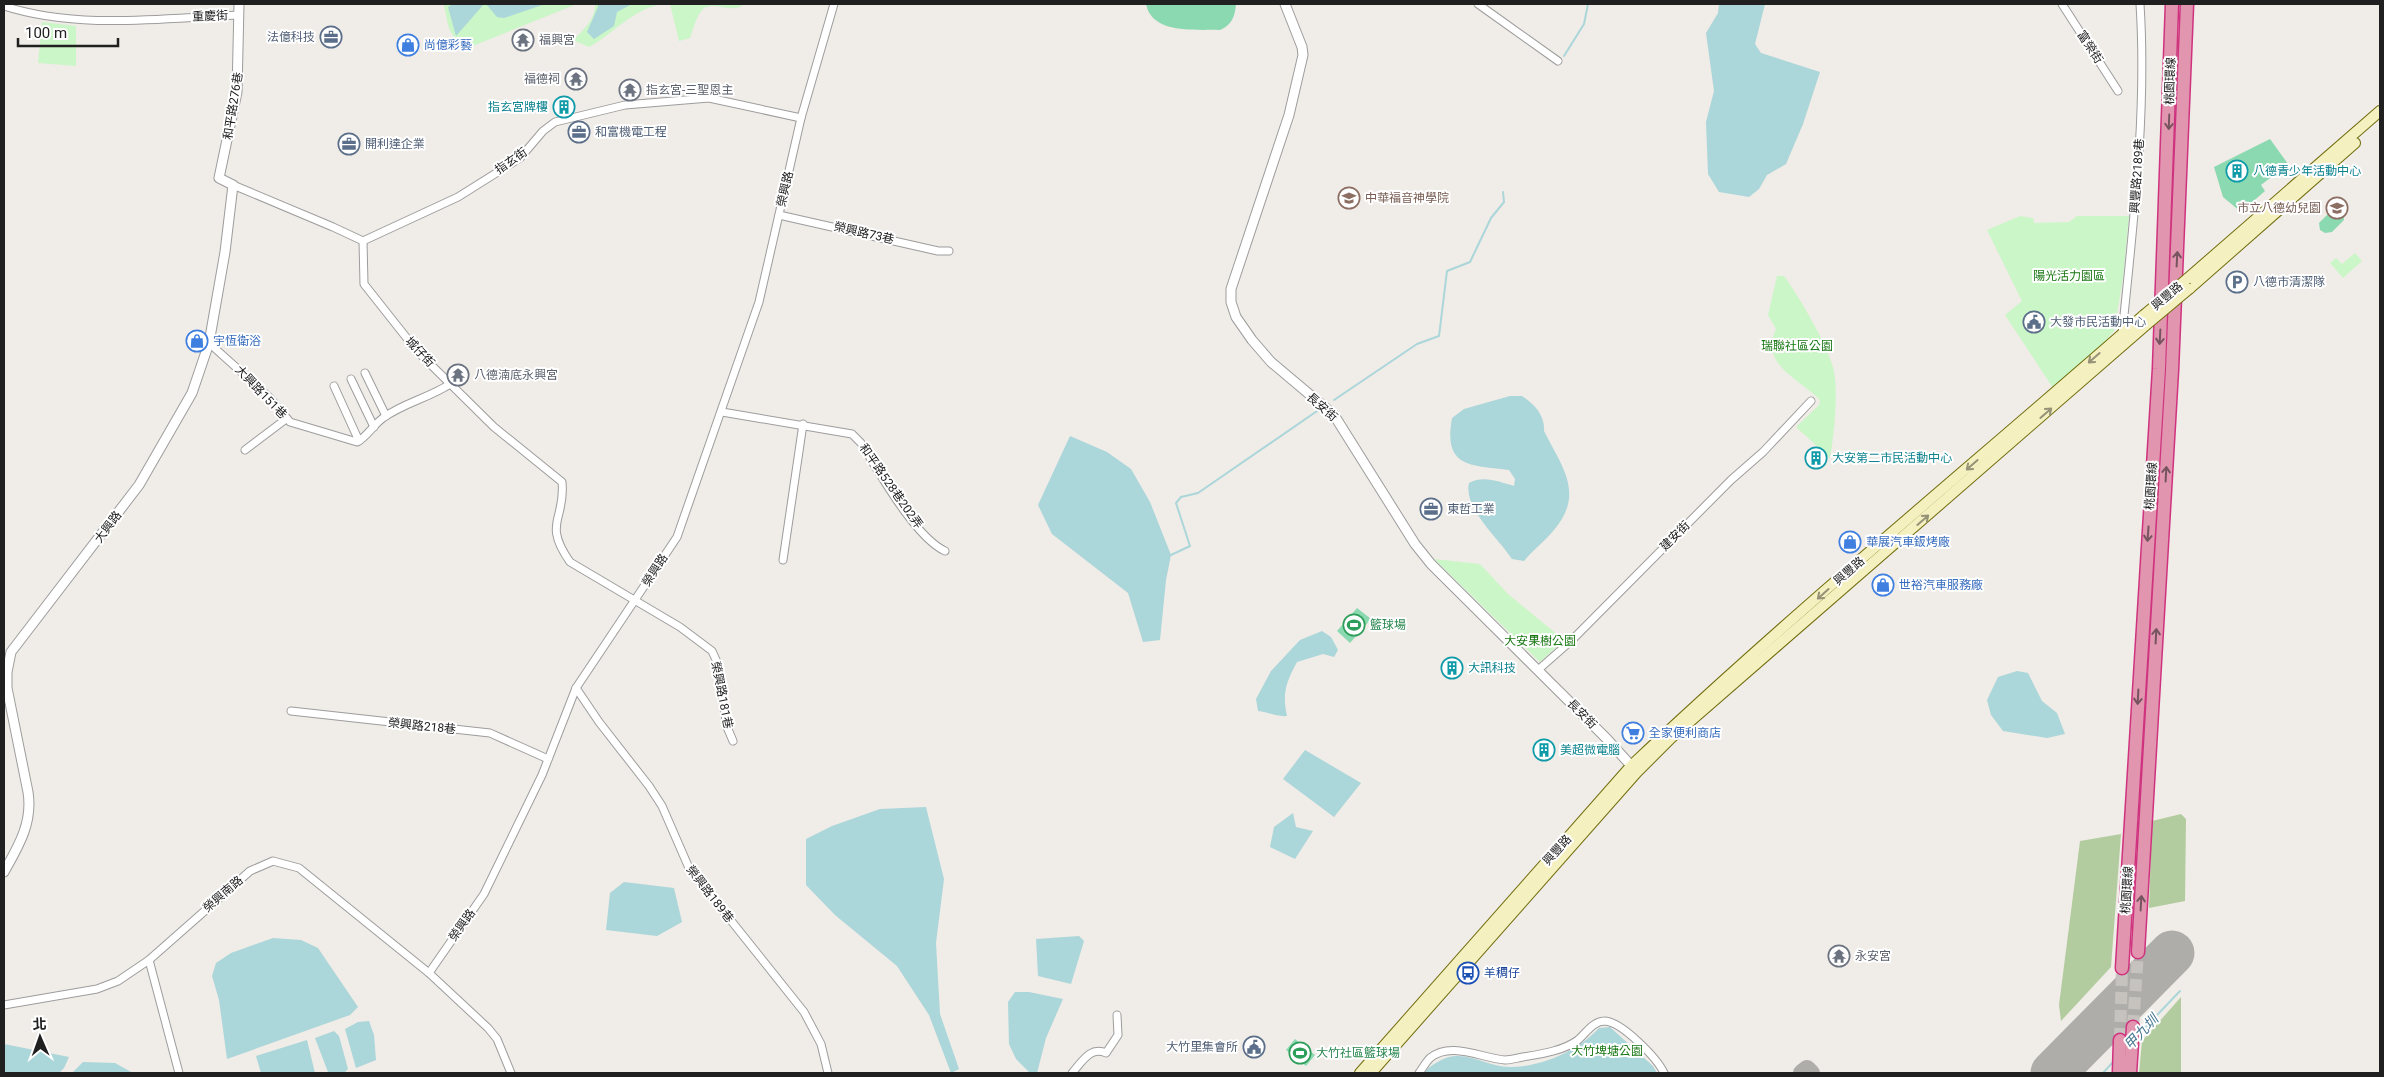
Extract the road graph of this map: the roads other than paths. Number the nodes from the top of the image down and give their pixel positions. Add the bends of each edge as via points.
1 (238, 4) edge
2 (834, 4) edge
3 (1285, 4) edge
4 (1478, 4) edge
5 (2062, 4) edge
6 (2140, 4) edge
7 (2172, 4) edge
8 (2187, 4) edge
9 (4, 6) edge
10 (238, 15) junction
11 (1558, 61) dead end
12 (2118, 91) dead end
13 (2380, 112) edge
14 (801, 118) junction
15 (2380, 120) edge
16 (233, 185) junction
17 (779, 215) junction
18 (363, 241) junction
19 (949, 251) dead end
20 (2188, 284) junction
21 (2145, 320) junction
22 (2122, 335) junction
23 (209, 343) junction
24 (2121, 348) junction
25 (365, 373) dead end
26 (351, 379) dead end
27 (450, 384) junction
28 (334, 386) dead end
29 (1811, 401) dead end
30 (722, 412) junction
31 (386, 416) junction
32 (286, 419) junction
33 (802, 424) junction
34 (374, 426) junction
35 (359, 441) junction
36 (245, 450) dead end
37 (945, 551) dead end
38 (783, 560) dead end
39 (634, 602) junction
40 (1538, 670) junction
41 (576, 688) junction
42 (291, 711) dead end
43 (733, 741) dead end
44 (548, 759) junction
45 (1634, 769) junction
46 (4, 872) edge
47 (2138, 952) tunnel mouth
48 (150, 960) junction
49 (2122, 968) tunnel mouth
50 (428, 973) junction
51 (4, 1005) edge
52 (1118, 1015) dead end
53 (179, 1073) edge
54 (511, 1073) edge
55 (828, 1073) edge
56 (1072, 1073) edge
57 (1360, 1073) edge
58 (1370, 1073) edge
59 (1419, 1073) edge
60 (1664, 1073) edge
61 (2119, 1073) edge
62 (2130, 1073) edge

1 - 10 street, 和平路276巷
2 - 14 street, 榮興路
3 - 40 street, 長安街 via 1303,55 1289,115 1231,289 1230,302 1236,317 1270,362 1334,415 1414,544
4 - 11 street
5 - 12 street, 富榮街
6 - 22 street, 興豐路2189巷 via 2142,108 2136,206
7 -> 49 highway, 桃園環線 via 2159,369
47 -> 8 highway, 桃園環線 via 2173,341
9 - 10 street, 重慶街 via 32,15 81,20
10 - 16 street, 和平路276巷 via 237,92 219,178
13 - 20 main road, 興豐路
14 - 17 street, 榮興路
14 - 18 street, 指玄街 via 708,98 626,105 555,122 520,158 458,197
15 - 20 main road, 興豐路
16 - 18 street
16 - 23 street, 大興路
17 - 19 street, 榮興路73巷
17 - 30 street, 榮興路 via 759,302
18 - 27 street, 城仔街 via 364,284 417,351
20 - 21 main road, 興豐路, bridge
21 - 22 main road, 興豐路
21 - 24 main road, 興豐路
22 - 24 street, 興豐路2189巷
22 -> 45 main road, 興豐路 via 1679,721
23 - 32 street, 大興路151巷 via 269,397
23 - 46 street, 大興路 via 192,393 139,484 11,652 7,688 30,810 21,842
45 -> 24 main road, 興豐路
25 - 31 street
26 - 34 street
27 - 31 street
27 - 39 street, 城仔街 via 516,446 562,482 554,533 570,562
28 - 35 street
29 - 40 street, 建安街 via 1764,452 1731,480
30 - 33 street, 和平路528巷202弄
30 - 39 street, 榮興路 via 677,537
31 - 34 street
32 - 35 street, 大興路151巷
32 - 36 street
33 - 37 street, 和平路528巷202弄 via 852,434 914,522 936,547
33 - 38 street
34 - 35 street
39 - 41 street, 榮興路
39 - 43 street, 榮興路181巷 via 680,627 712,652 717,662 727,727
40 - 45 street, 長安街
41 - 44 street, 榮興路
41 - 55 street, 榮興路189巷 via 657,799 689,868 804,1012 821,1044
42 - 44 street, 榮興路218巷 via 490,734
44 - 50 street, 榮興路 via 484,894
45 - 57 main road, 興豐路
45 - 58 main road, 興豐路
48 - 50 street, 榮興南路 via 250,871 273,862 299,868
48 - 51 street, 榮興南路 via 118,981 97,989
48 - 53 street
50 - 54 street via 488,1028 497,1039
52 - 56 street via 1118,1035 1106,1052 1093,1050
59 - 60 street via 1430,1058 1454,1050 1507,1060 1550,1052 1576,1041 1597,1022 1606,1021 1623,1030 1645,1049
61 - 62 highway via 2126,1043

